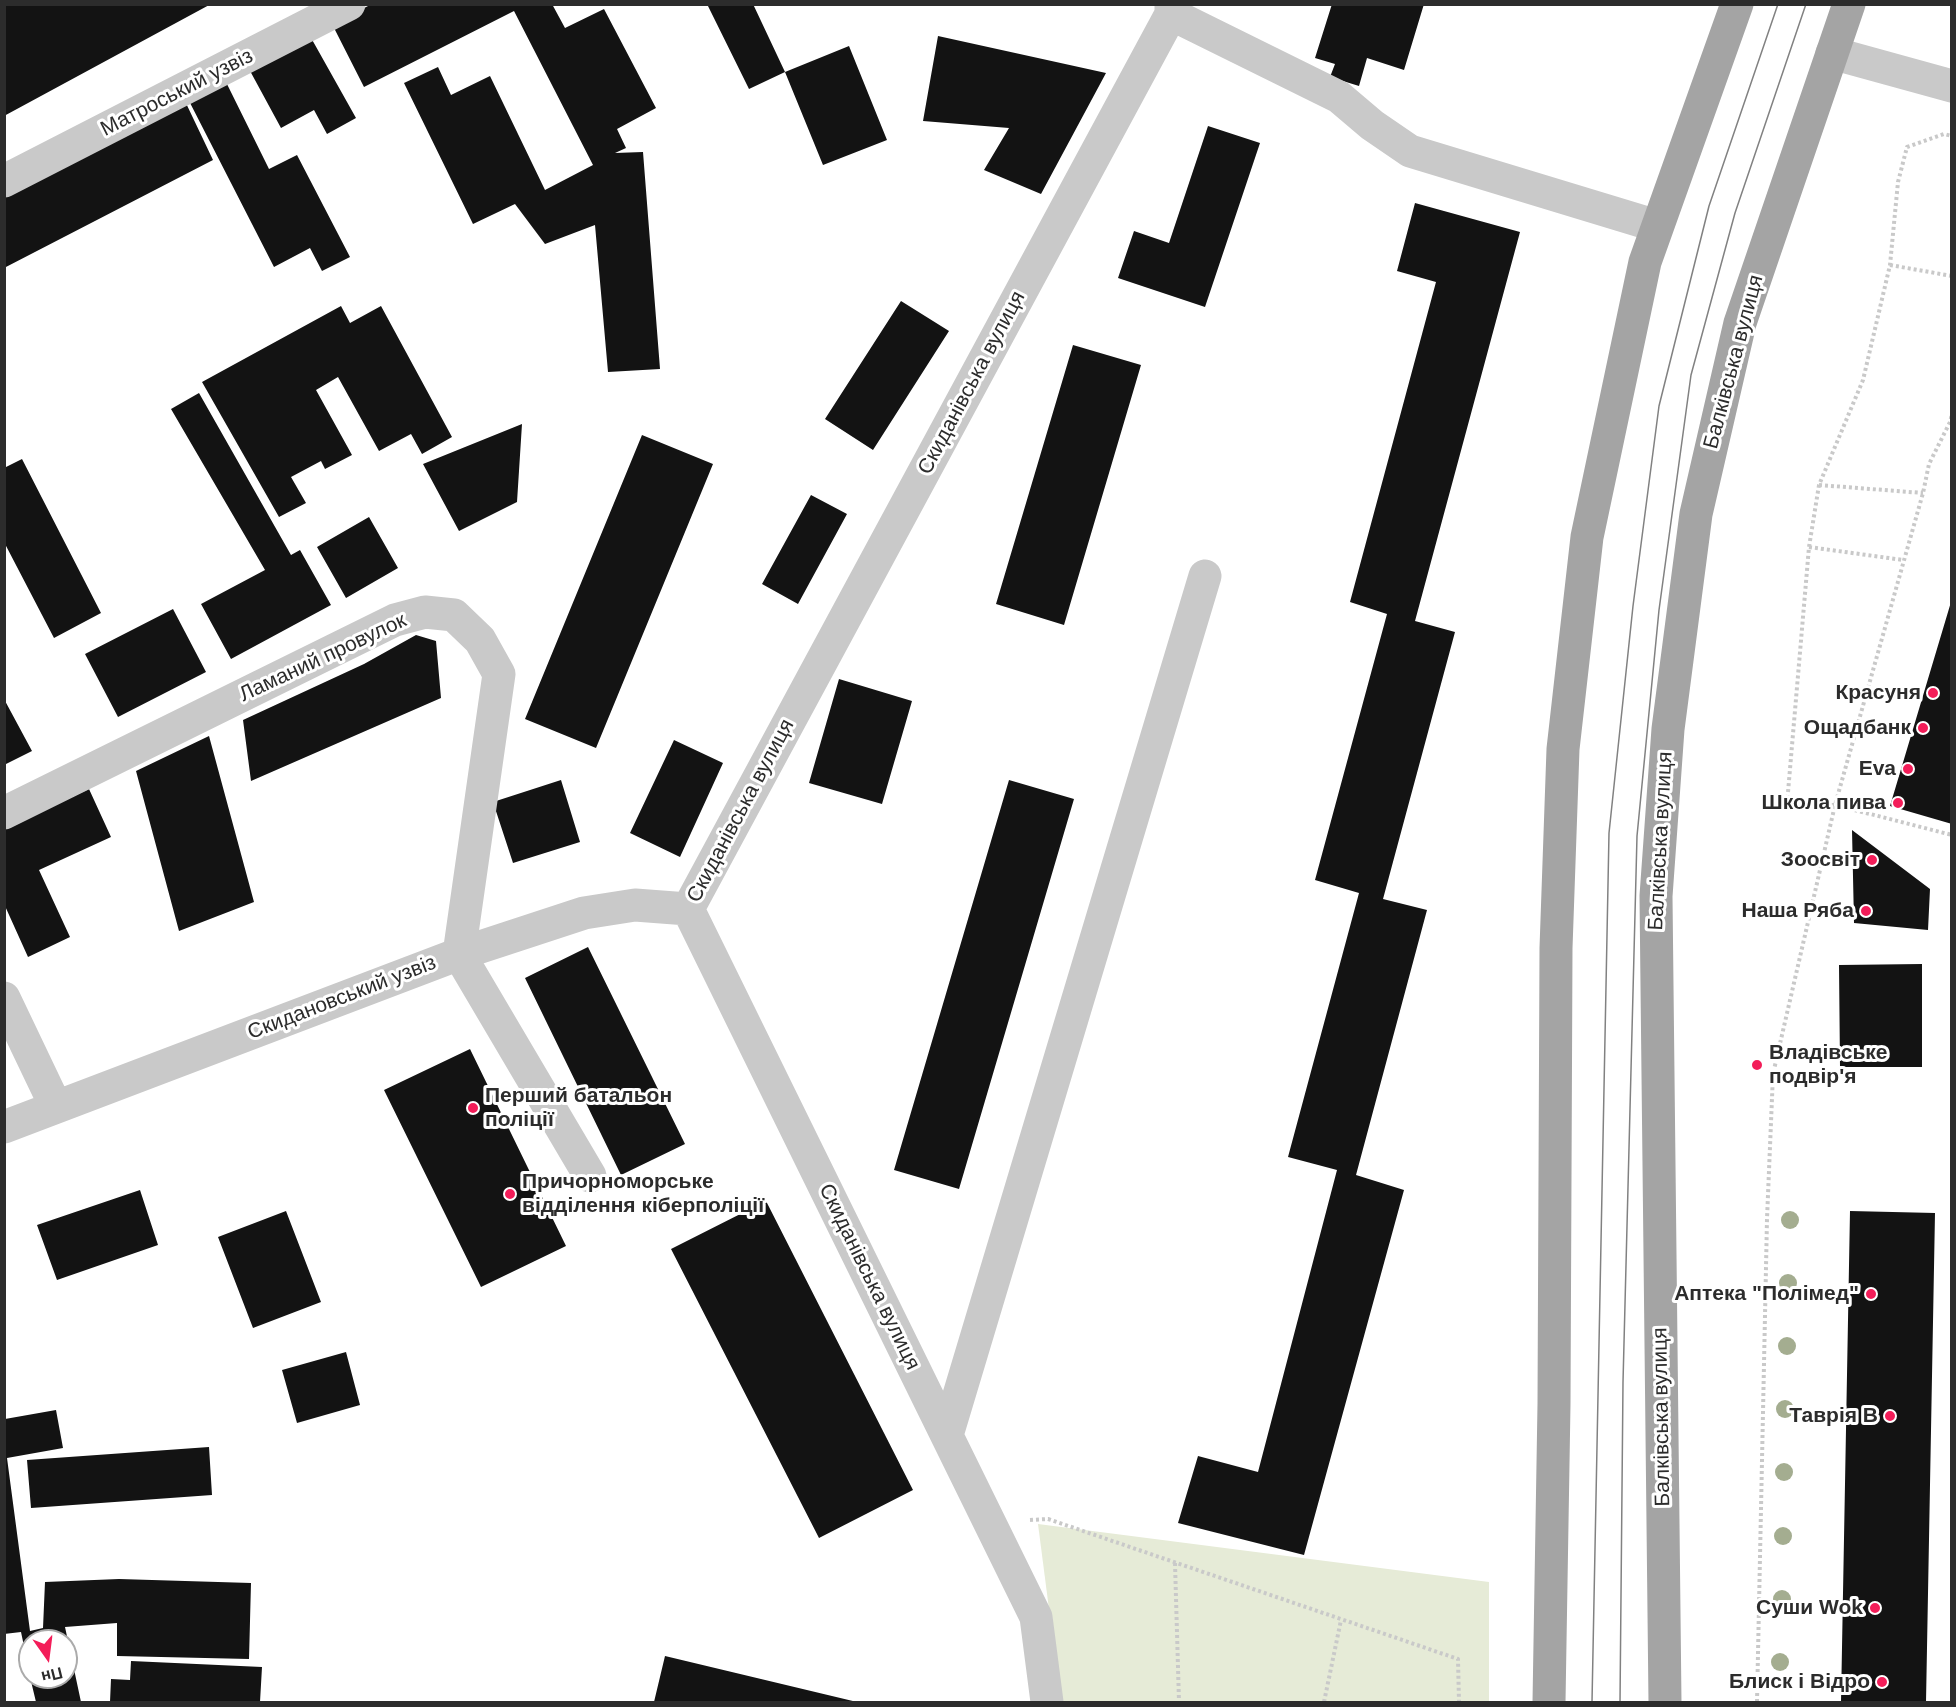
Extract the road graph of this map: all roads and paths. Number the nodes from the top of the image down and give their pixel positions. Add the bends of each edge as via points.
1 (349, 4) edge
2 (1737, 4) edge
3 (1849, 4) edge
4 (1171, 9) edge
5 (1832, 53) junction
6 (1952, 86) edge
7 (1952, 136) edge
8 (4, 181) edge
9 (1657, 226) junction
10 (1890, 265) junction
11 (1952, 276) edge
12 (1952, 414) edge
13 (1819, 485) junction
14 (1923, 493) junction
15 (1809, 547) junction
16 (1903, 560) junction
17 (1205, 576) dead end
18 (1835, 805) junction
19 (4, 813) edge
20 (1952, 835) edge
21 (688, 909) junction
22 (459, 954) junction
23 (4, 998) edge
24 (56, 1107) junction
25 (4, 1127) edge
26 (590, 1176) dead end
27 (947, 1436) junction
28 (990, 1524) junction
29 (1174, 1563) junction
30 (1341, 1620) junction
31 (1047, 1702) edge
32 (1179, 1702) edge
33 (1324, 1702) edge
34 (1459, 1702) edge
35 (1549, 1702) edge
36 (1665, 1702) edge
37 (1757, 1702) edge

1 - 8 street, Матроський узвіз
2 - 9 main road
3 - 5 main road, Балківська вулиця
4 - 9 street via 1339,97 1410,151
4 - 21 street, Скиданівська вулиця
5 - 6 street
5 - 36 main road, Балківська вулиця via 1740,323 1696,514 1668,729 1656,896
7 - 10 path via 1944,134 1907,147 1898,182
9 - 35 main road via 1644,262 1587,537 1563,749 1556,948
10 - 11 path
10 - 13 path via 1863,380
12 - 14 path via 1929,464
13 - 14 path
13 - 15 path
14 - 16 path
15 - 16 path
15 - 18 path via 1788,804
16 - 18 path
17 - 27 street
18 - 20 path
18 - 37 path via 1773,1074
19 - 22 street, Ламаний провулок via 394,620 424,612 454,615 480,640 499,674
21 - 22 street, Скидановський узвіз via 635,905 584,912
21 - 27 street, Скиданівська вулиця
22 - 24 street, Скидановський узвіз
22 - 26 street
23 - 24 street
24 - 25 street, Скидановський узвіз
27 - 28 street, Скиданівська вулиця
28 - 29 path via 1048,1519
28 - 31 street, Скиданівська вулиця via 1036,1617
29 - 30 path
29 - 32 path
30 - 33 path
30 - 34 path via 1458,1659

